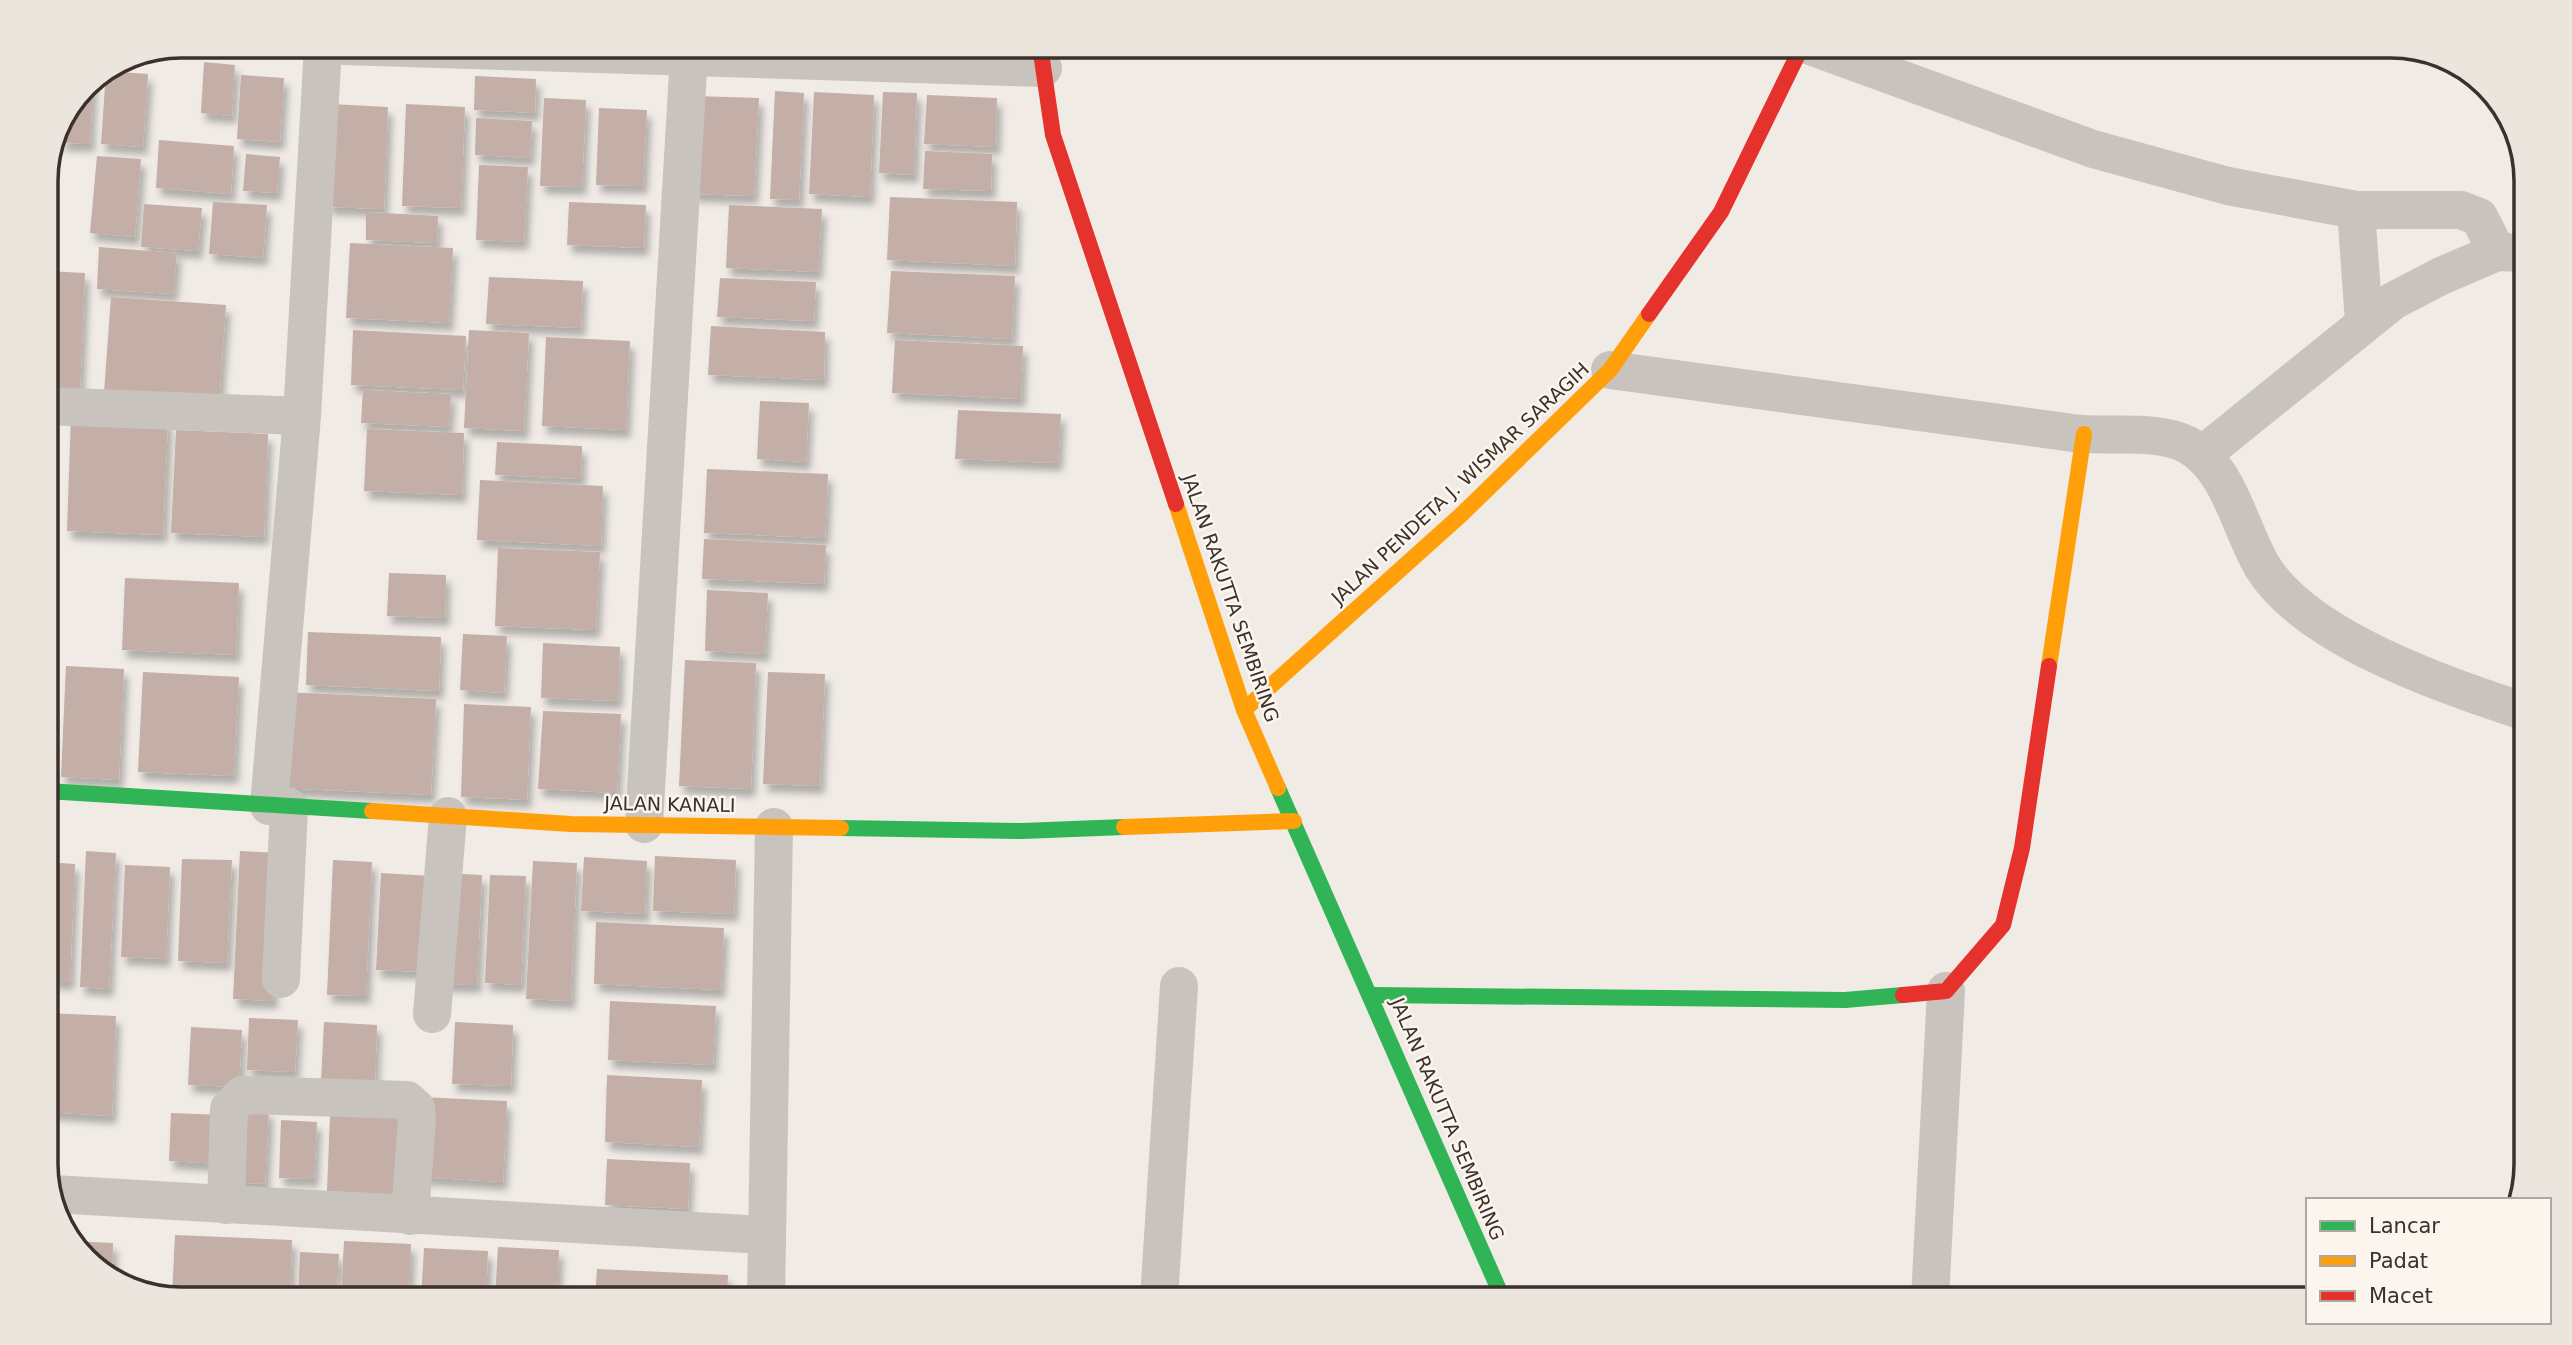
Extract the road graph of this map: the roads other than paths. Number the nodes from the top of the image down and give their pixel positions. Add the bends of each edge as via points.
1 (322, 58) edge
2 (688, 58) edge
3 (1041, 58) edge
4 (1796, 58) edge
5 (1843, 58) edge
6 (2356, 210) junction
7 (2512, 253) edge
8 (2364, 322) junction
9 (1611, 370) junction
10 (58, 407) edge
11 (302, 416) junction
12 (2084, 434) junction
13 (2202, 455) junction
14 (2514, 707) edge
15 (1244, 710) junction
16 (58, 792) edge
17 (279, 806) junction
18 (447, 816) junction
19 (1294, 821) junction
20 (644, 824) junction
21 (774, 827) junction
22 (281, 979) dead end
23 (1179, 986) dead end
24 (1945, 991) junction
25 (1372, 995) junction
26 (432, 1013) dead end
27 (62, 1195) edge
28 (226, 1205) junction
29 (410, 1216) junction
30 (765, 1235) junction
31 (766, 1287) edge
32 (1160, 1287) edge
33 (1497, 1287) edge
34 (1931, 1287) edge

1 - 11 street
2 - 20 street
3 - 15 street, JALAN RAKUTTA SEMBIRING via 1053,135
4 - 9 street, JALAN PENDETA J. WISMAR SARAGIH via 1721,212
5 - 6 street via 2093,149 2228,186
6 - 7 street via 2461,210 2479,217
6 - 8 street
7 - 8 street via 2441,276
8 - 13 street
9 - 12 street
9 - 15 street, JALAN PENDETA J. WISMAR SARAGIH via 1462,514
10 - 11 street
11 - 17 street
12 - 13 street via 2178,440
12 - 24 street via 2022,848 2003,925
13 - 14 street via 2227,490 2262,566 2287,597 2369,650
15 - 19 street, JALAN RAKUTTA SEMBIRING
16 - 17 street, JALAN KANALI
17 - 18 street, JALAN KANALI
17 - 22 street
18 - 20 street, JALAN KANALI
18 - 26 street
19 - 21 street, JALAN KANALI via 1022,831
19 - 25 street, JALAN RAKUTTA SEMBIRING
20 - 21 street, JALAN KANALI
21 - 30 street
23 - 32 street
24 - 25 street via 1845,1000
24 - 34 street
25 - 33 street, JALAN RAKUTTA SEMBIRING
27 - 28 street
28 - 29 street
28 - 29 street via 229,1109 242,1095 407,1100 416,1108 417,1119
29 - 30 street
30 - 31 street

